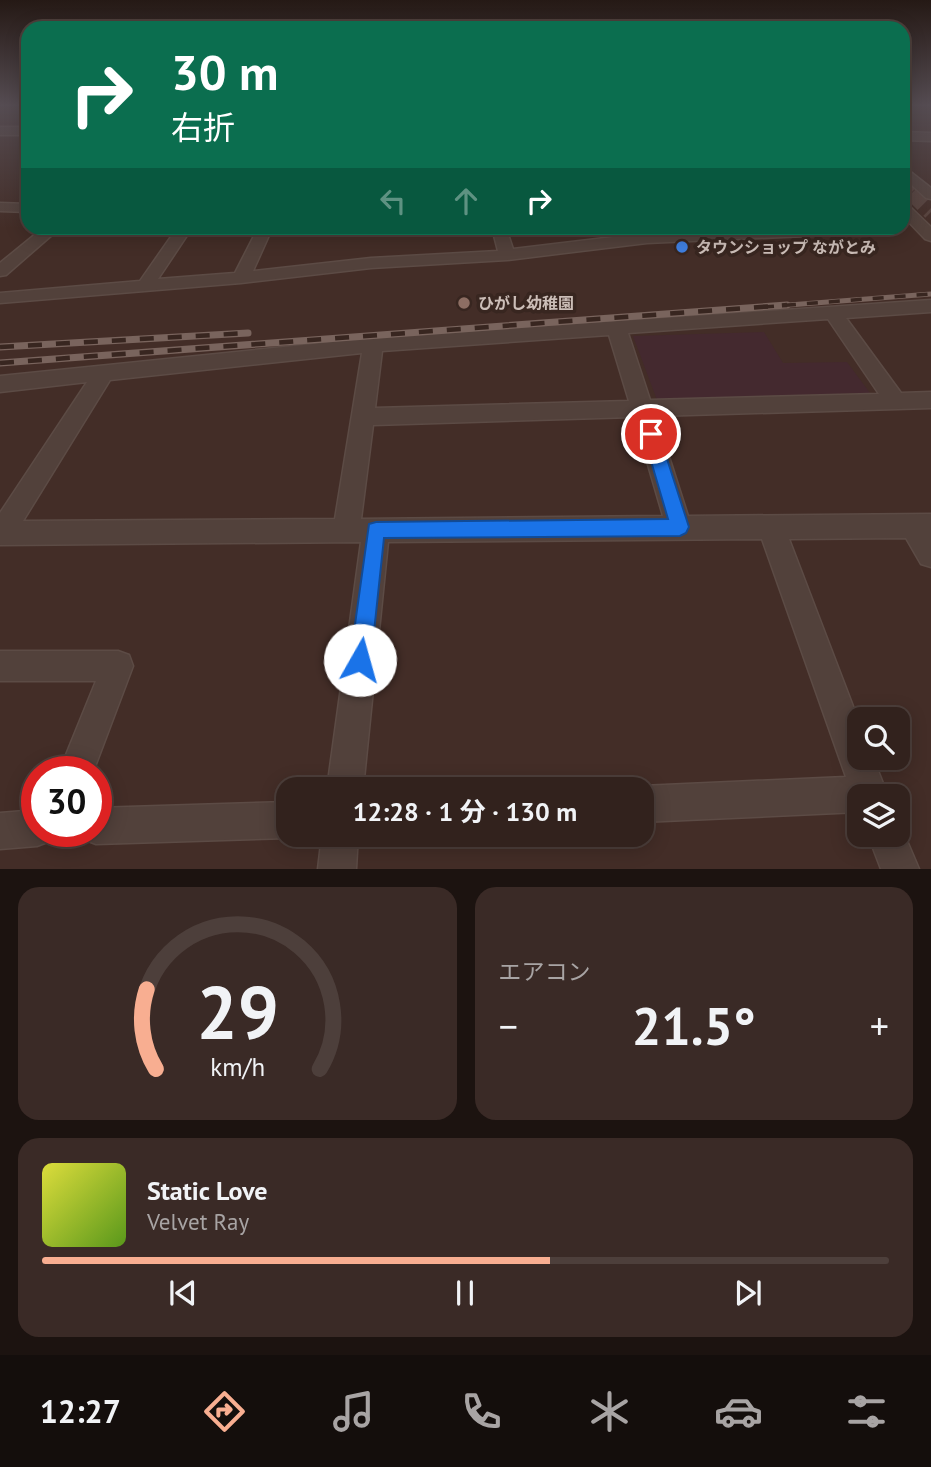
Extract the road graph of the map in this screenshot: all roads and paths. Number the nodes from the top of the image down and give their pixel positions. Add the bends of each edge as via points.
1 (910, 176) edge
2 (931, 195) edge
3 (0, 207) edge
4 (21, 208) edge
5 (910, 214) edge
6 (927, 229) edge
7 (44, 235) edge
8 (179, 235) edge
9 (261, 235) edge
10 (501, 235) edge
11 (715, 235) edge
12 (507, 255) junction
13 (0, 271) edge
14 (241, 278) junction
15 (144, 287) junction
16 (0, 298) edge
17 (931, 306) edge
18 (833, 313) junction
19 (617, 328) junction
20 (373, 345) junction
21 (104, 373) junction
22 (0, 384) edge
23 (931, 400) edge
24 (896, 402) junction
25 (644, 411) junction
26 (362, 417) junction
27 (922, 526) edge
28 (680, 527) junction
29 (771, 527) junction
30 (361, 530) junction
31 (1, 533) edge
32 (931, 555) edge
33 (0, 666) edge
34 (82, 756) edge
35 (346, 777) edge
36 (865, 784) edge
37 (847, 796) edge
38 (654, 804) edge
39 (276, 820) edge
40 (112, 826) edge
41 (21, 829) edge
42 (0, 831) edge
43 (339, 847) edge
44 (891, 847) edge
45 (337, 869) edge
46 (900, 869) edge

1 - 2 street
3 - 4 street
5 - 6 street
7 - 13 street
8 - 15 street
9 - 14 street
10 - 12 street
11 - 12 street via 647,238
12 - 14 street via 371,263
14 - 15 street
15 - 16 street
17 - 18 street
18 - 19 street
18 - 24 street
19 - 20 street
19 - 25 street
20 - 21 street
20 - 26 street
21 - 22 street
21 - 31 street
23 - 24 street
24 - 25 street
25 - 26 street
25 - 28 street
26 - 30 street
27 - 29 street
27 - 32 street
28 - 29 street
28 - 30 street
29 - 36 street
30 - 31 street
30 - 35 street
33 - 34 street via 118,666
37 - 38 street
39 - 40 street
41 - 42 street
43 - 45 street
44 - 46 street

